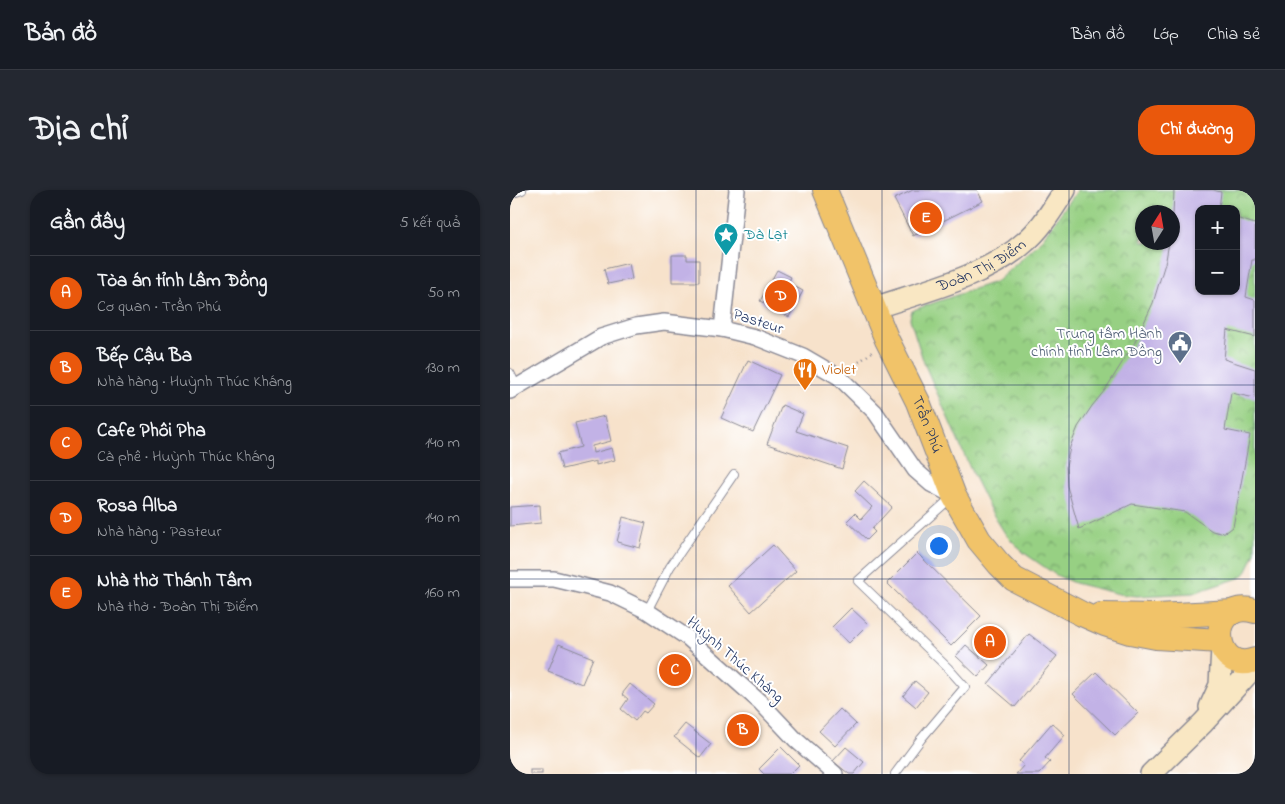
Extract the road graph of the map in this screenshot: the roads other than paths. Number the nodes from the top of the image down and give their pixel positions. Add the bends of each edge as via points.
1 (522, 190) edge
2 (737, 190) edge
3 (825, 190) edge
4 (1065, 190) edge
5 (510, 194) edge
6 (874, 308) junction
7 (722, 329) junction
8 (510, 373) edge
9 (514, 389) edge
10 (734, 474) dead end
11 (954, 496) junction
12 (510, 579) edge
13 (647, 611) junction
14 (1244, 612) edge
15 (1082, 614) junction
16 (1221, 644) junction
17 (1255, 660) edge
18 (1255, 666) edge
19 (1203, 723) junction
20 (835, 774) edge
21 (895, 774) edge
22 (1151, 774) edge

1 - 5 lane
2 - 7 street
3 - 6 main road, Trần Phú
4 - 6 street, Đoàn Thị Điểm via 1046,220 1026,242 1006,257 952,282
6 - 11 main road, Trần Phú via 918,402
7 - 9 street, Pasteur via 664,322 636,326 601,337
7 - 11 street, Pasteur via 755,337 803,356 839,376 875,412 915,470 931,484
8 - 9 lane
10 - 13 lane via 670,567
11 - 15 main road, Trần Phú via 979,540 1014,579
11 - 21 lane via 858,581 965,687
12 - 13 street, Huỳnh Thúc Kháng via 554,579 610,594
13 - 20 street, Huỳnh Thúc Kháng via 688,638
14 - 15 main road, Trần Phú via 1157,616
14 - 16 main road via 1226,618 1219,632
15 - 16 main road, Trần Phú via 1130,632
16 - 17 main road via 1234,660
16 - 19 street via 1220,685
18 - 19 street
19 - 22 street

